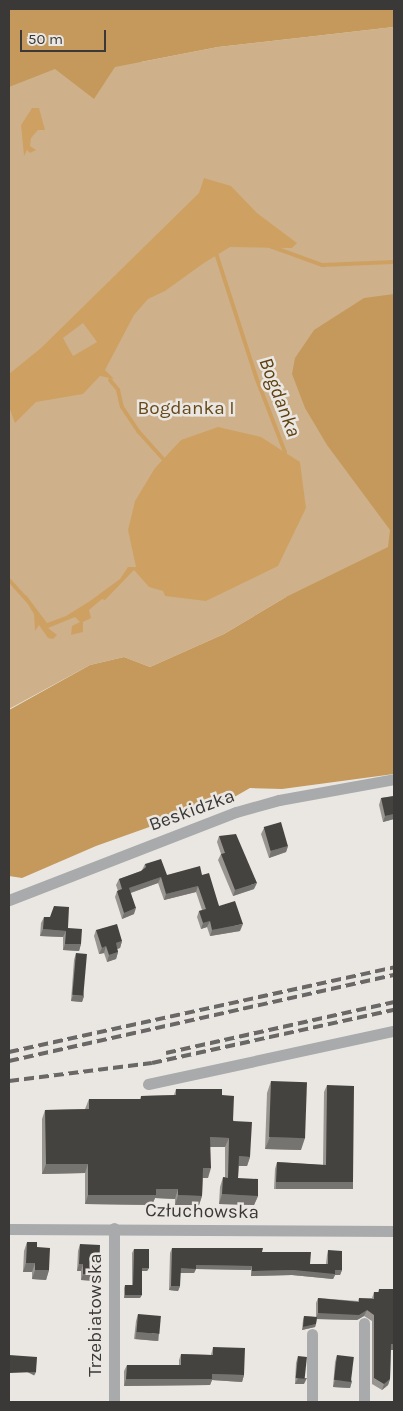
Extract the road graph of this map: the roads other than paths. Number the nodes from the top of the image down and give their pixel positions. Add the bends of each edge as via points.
1 (394, 779) edge
2 (9, 900) edge
3 (394, 1031) edge
4 (148, 1084) dead end
5 (114, 1228) junction
6 (9, 1229) edge
7 (394, 1231) edge
8 (364, 1323) dead end
9 (312, 1334) dead end
10 (114, 1402) edge
11 (312, 1402) edge
12 (364, 1402) edge

1 - 2 street, Beskidzka via 279,800 236,812
3 - 4 street
5 - 6 street, Człuchowska
5 - 7 street, Człuchowska
5 - 10 street, Trzebiatowska
8 - 12 street
9 - 11 street

